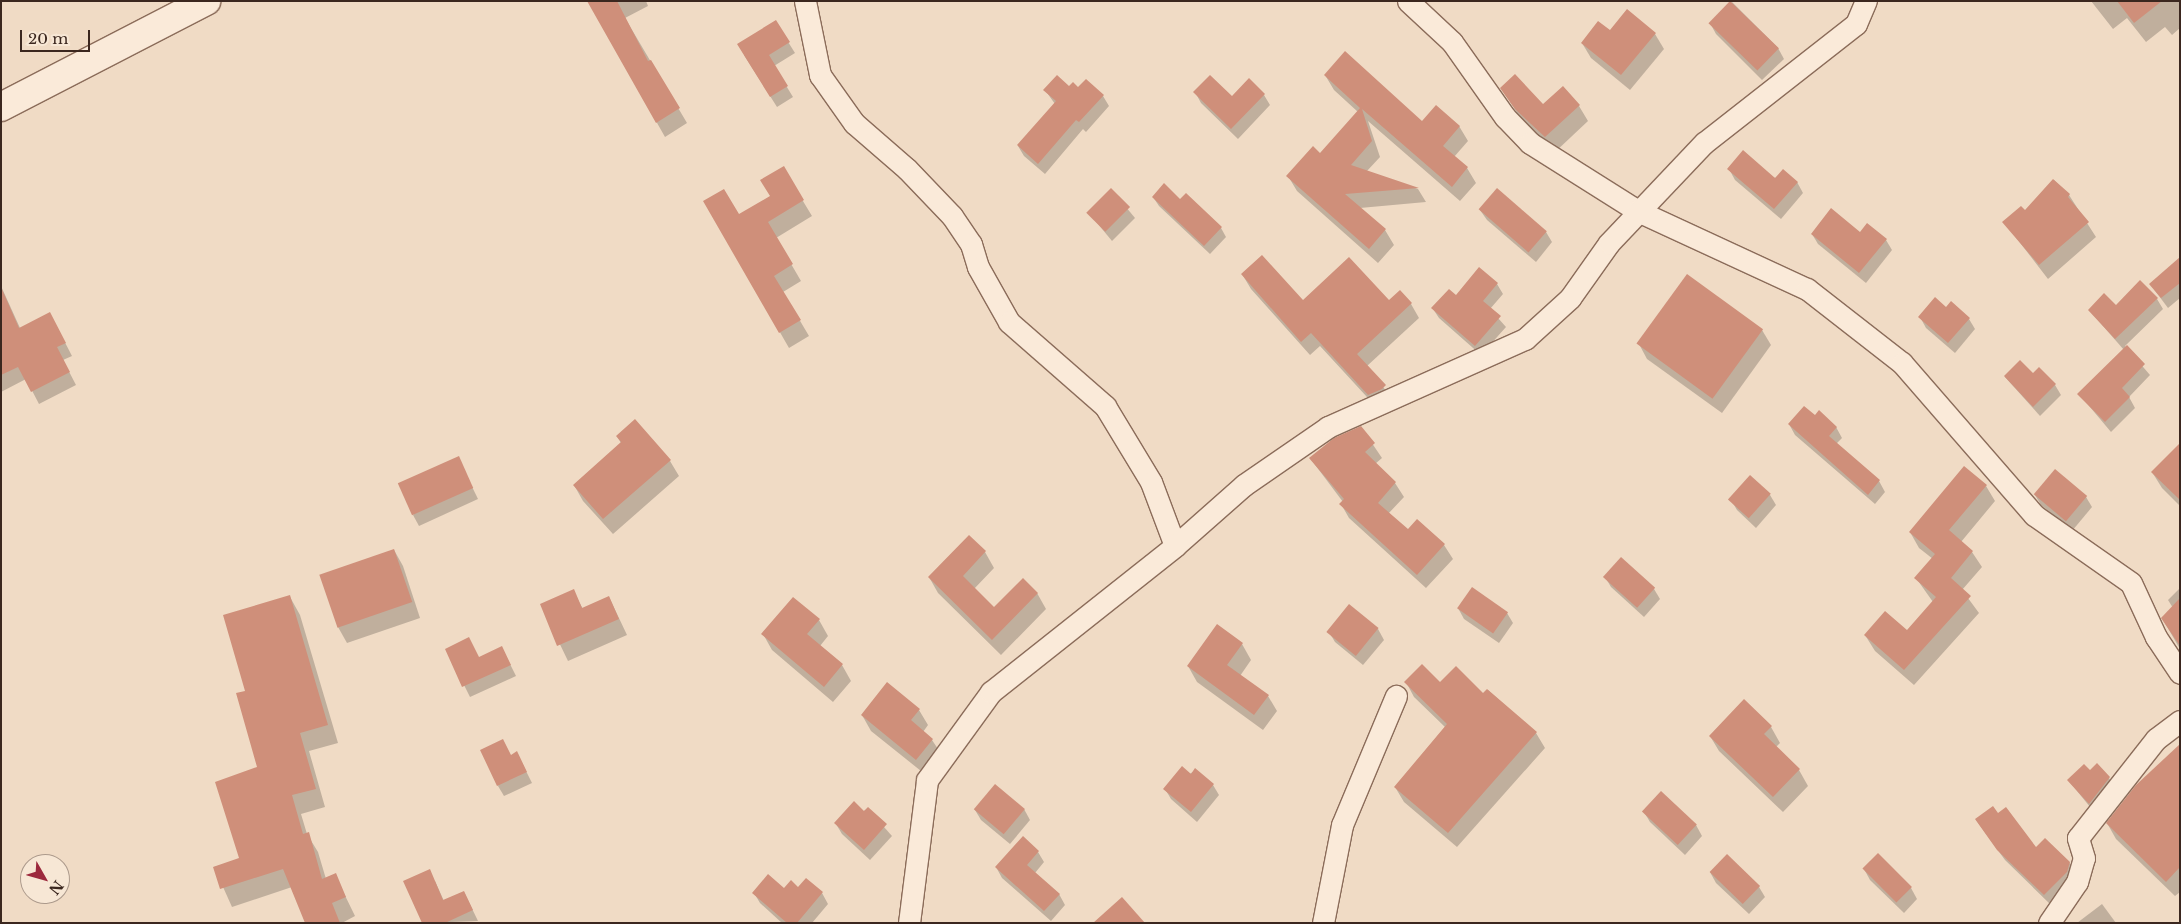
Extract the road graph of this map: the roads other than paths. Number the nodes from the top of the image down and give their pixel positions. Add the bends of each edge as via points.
1 (206, 1) edge
2 (805, 1) edge
3 (1408, 1) edge
4 (1866, 1) edge
5 (1, 107) edge
6 (1638, 211) junction
7 (1175, 546) junction
8 (2180, 673) edge
9 (1396, 696) dead end
10 (2180, 721) edge
11 (909, 923) edge
12 (1323, 923) edge
13 (2049, 923) edge

1 - 5 main road
2 - 7 street via 820,75 854,123 907,169 952,216 972,244 978,267 1009,322 1105,406 1150,482
3 - 6 street via 1452,42 1505,117 1530,143
4 - 6 street via 1856,24 1704,144
6 - 7 street via 1609,243 1570,298 1524,339 1328,426 1244,485
6 - 8 street via 1807,289 1902,363 2034,516 2131,583 2156,637
7 - 11 street via 991,692 927,780
9 - 12 street via 1342,825
10 - 13 street via 2156,739 2078,838 2084,858 2077,882

